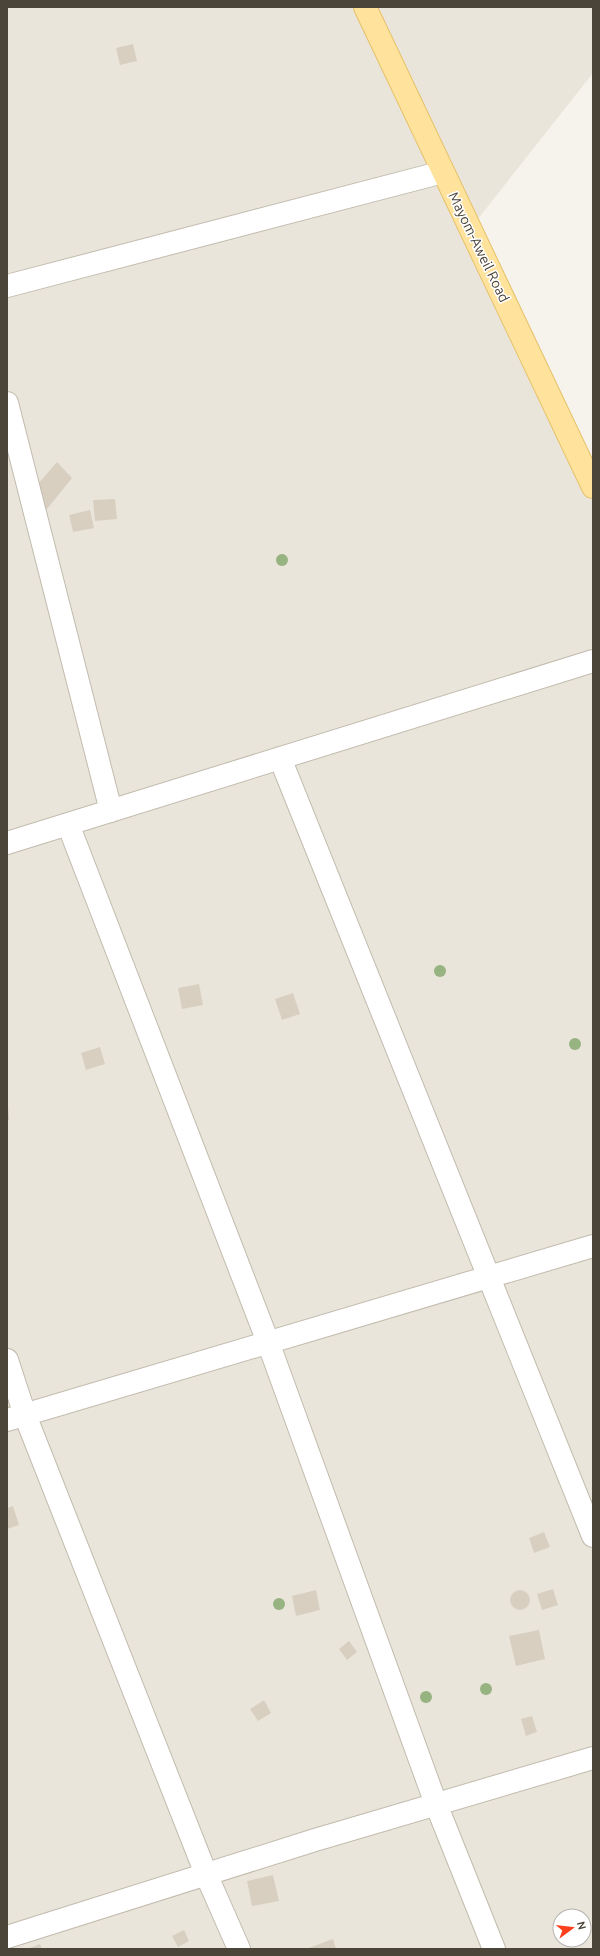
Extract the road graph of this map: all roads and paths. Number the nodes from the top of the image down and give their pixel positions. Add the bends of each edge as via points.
1 (364, 7) edge
2 (443, 172) junction
3 (7, 286) edge
4 (7, 403) edge
5 (593, 487) edge
6 (593, 661) edge
7 (280, 758) junction
8 (111, 811) junction
9 (68, 824) junction
10 (7, 843) edge
11 (593, 1246) edge
12 (488, 1277) junction
13 (268, 1342) junction
14 (7, 1360) edge
15 (16, 1417) edge
16 (593, 1536) edge
17 (593, 1758) edge
18 (436, 1804) junction
19 (206, 1874) junction
20 (7, 1937) edge
21 (7, 1944) edge
22 (9, 1949) edge
23 (239, 1949) edge
24 (494, 1949) edge

1 - 2 main road, Mayom-Aweil Road
2 - 3 street
2 - 5 main road, Mayom-Aweil Road
4 - 8 street
6 - 7 street
7 - 8 street
7 - 12 street
8 - 9 street
9 - 10 street
9 - 13 street
11 - 12 street
12 - 13 street
12 - 16 street
13 - 15 street
13 - 18 street
14 - 15 street
15 - 19 street
17 - 18 street
18 - 19 street
18 - 24 street
19 - 20 street
19 - 23 street
21 - 22 street

